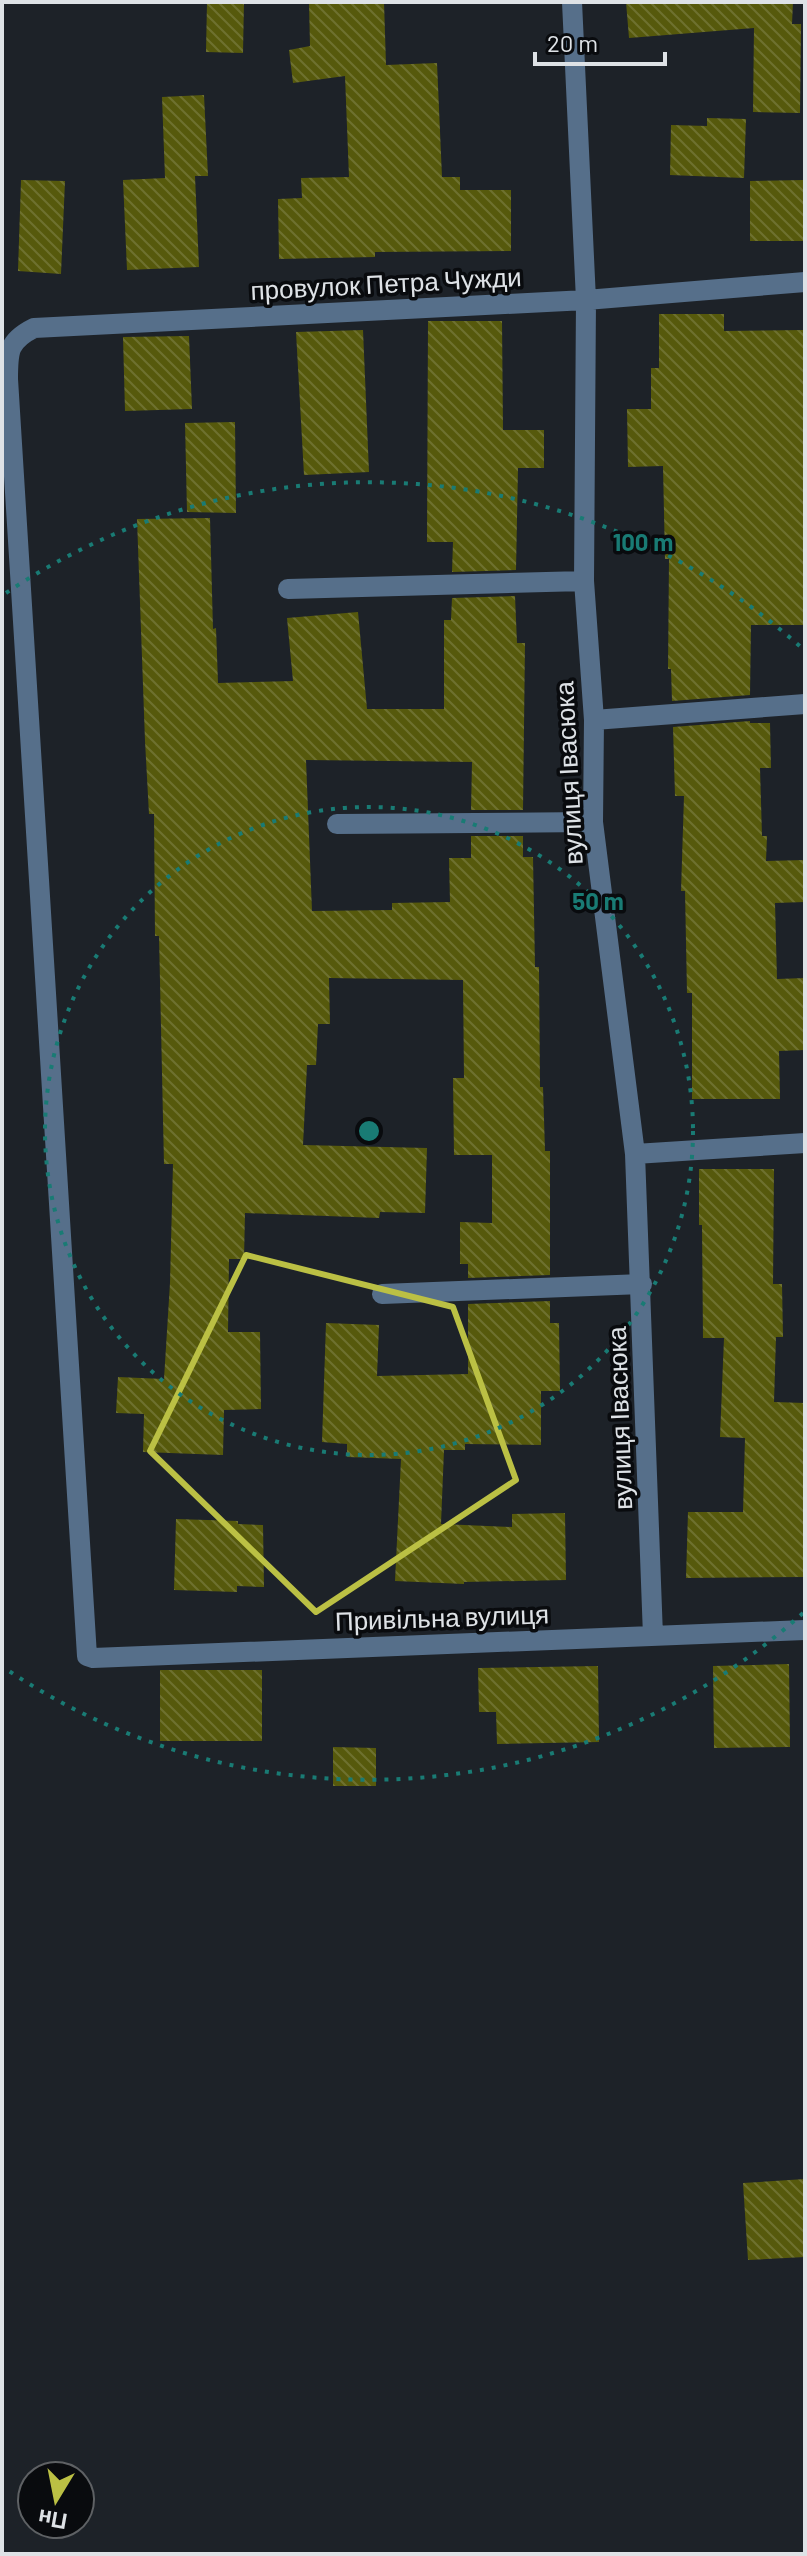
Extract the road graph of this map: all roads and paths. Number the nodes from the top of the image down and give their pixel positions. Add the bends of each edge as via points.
1 (572, 2) edge
2 (805, 282) edge
3 (586, 300) junction
4 (584, 581) junction
5 (288, 589) dead end
6 (805, 704) edge
7 (594, 720) junction
8 (593, 822) junction
9 (337, 824) dead end
10 (805, 1143) edge
11 (635, 1154) junction
12 (642, 1284) junction
13 (382, 1294) dead end
14 (805, 1630) edge
15 (653, 1636) junction
16 (86, 1652) joint

1 - 3 street, вулиця Івасюка
2 - 3 street, провулок Петра Чужди
3 - 4 street, вулиця Івасюка
3 - 16 street, провулок Петра Чужди via 34,328 17,336 8,355
4 - 5 street
4 - 7 street, вулиця Івасюка
6 - 7 street
7 - 8 street, вулиця Івасюка
8 - 9 street
8 - 11 street, вулиця Івасюка
10 - 11 street
11 - 12 street, вулиця Івасюка
12 - 13 street
12 - 15 street, вулиця Івасюка
14 - 15 street, Привільна вулиця
15 - 16 street, Привільна вулиця via 93,1658

